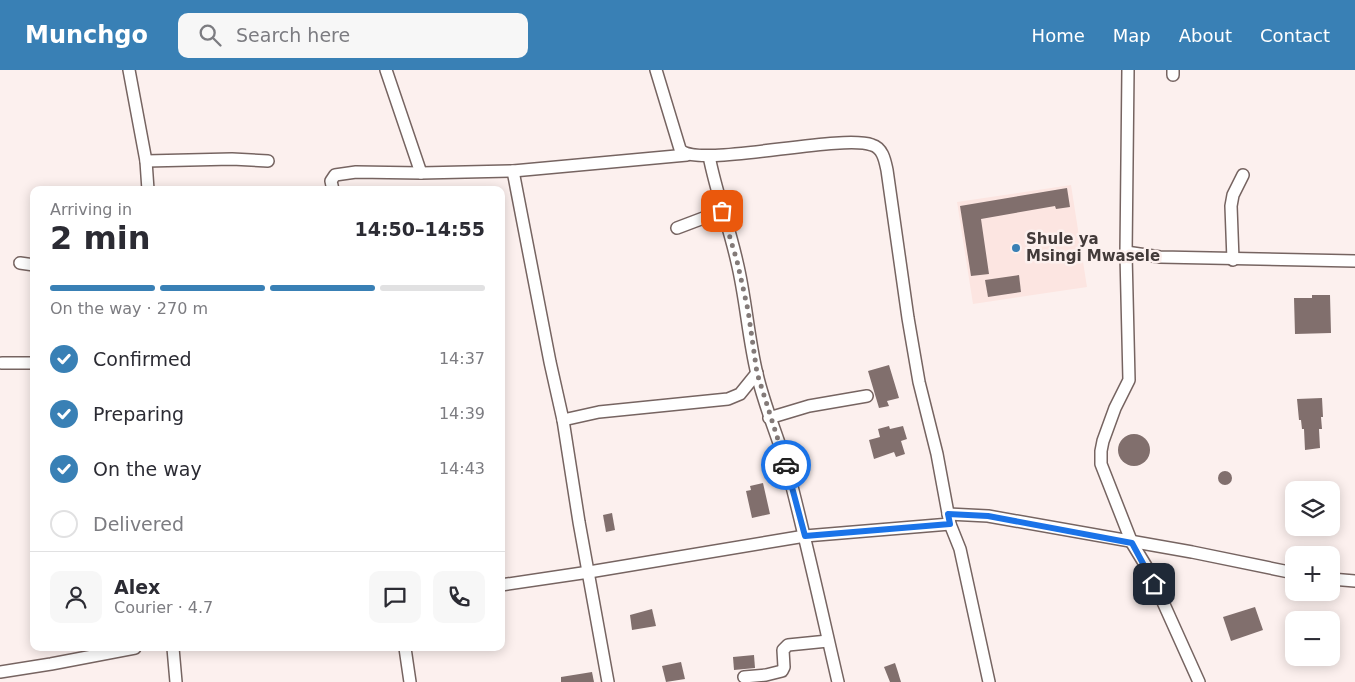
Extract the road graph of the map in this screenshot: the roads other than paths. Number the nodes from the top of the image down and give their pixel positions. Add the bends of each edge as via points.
1 (129, 70) edge
2 (386, 70) edge
3 (656, 70) edge
4 (1128, 70) edge
5 (687, 155) junction
6 (709, 156) junction
7 (146, 161) junction
8 (268, 161) dead end
9 (513, 170) junction
10 (421, 173) junction
11 (1243, 175) dead end
12 (148, 186) edge
13 (333, 186) edge
14 (722, 211) junction
15 (677, 228) dead end
16 (1126, 252) junction
17 (1233, 260) junction
18 (1355, 261) edge
19 (20, 264) dead end
20 (30, 265) edge
21 (2, 363) dead end
22 (30, 363) edge
23 (757, 373) junction
24 (867, 396) dead end
25 (769, 418) junction
26 (564, 420) junction
27 (949, 519) junction
28 (805, 536) junction
29 (1132, 543) junction
30 (1285, 571) edge
31 (588, 572) junction
32 (1340, 580) edge
33 (1355, 582) edge
34 (505, 584) edge
35 (828, 641) junction
36 (118, 651) edge
37 (173, 651) edge
38 (405, 651) edge
39 (0, 672) edge
40 (744, 677) dead end
41 (176, 682) edge
42 (410, 682) edge
43 (608, 682) edge
44 (838, 682) edge
45 (989, 682) edge
46 (1199, 682) edge

1 - 7 street
2 - 10 street
3 - 5 street via 680,149
4 - 16 street
5 - 6 street
5 - 9 street
6 - 14 street
6 - 27 street via 833,144 872,144 880,150 888,170 919,382
7 - 8 street
7 - 12 street
9 - 10 street
9 - 26 street
10 - 13 street via 356,172 335,175
11 - 17 street via 1231,206
14 - 15 street
14 - 23 street via 748,310
16 - 17 street
16 - 29 street via 1129,380 1116,408 1101,456 1108,485
17 - 18 street
19 - 20 street
21 - 22 street
23 - 25 street
23 - 26 street via 740,394 728,399 600,412
24 - 25 street via 809,406
25 - 28 street via 789,474
26 - 31 street
27 - 28 street
27 - 29 street via 988,516
27 - 45 street via 960,549
28 - 31 street
28 - 35 street
29 - 30 street
29 - 46 street via 1149,571
31 - 34 street
31 - 43 street
32 - 33 street
35 - 40 street via 786,646 783,670
35 - 44 street
36 - 39 street
37 - 41 street
38 - 42 street

